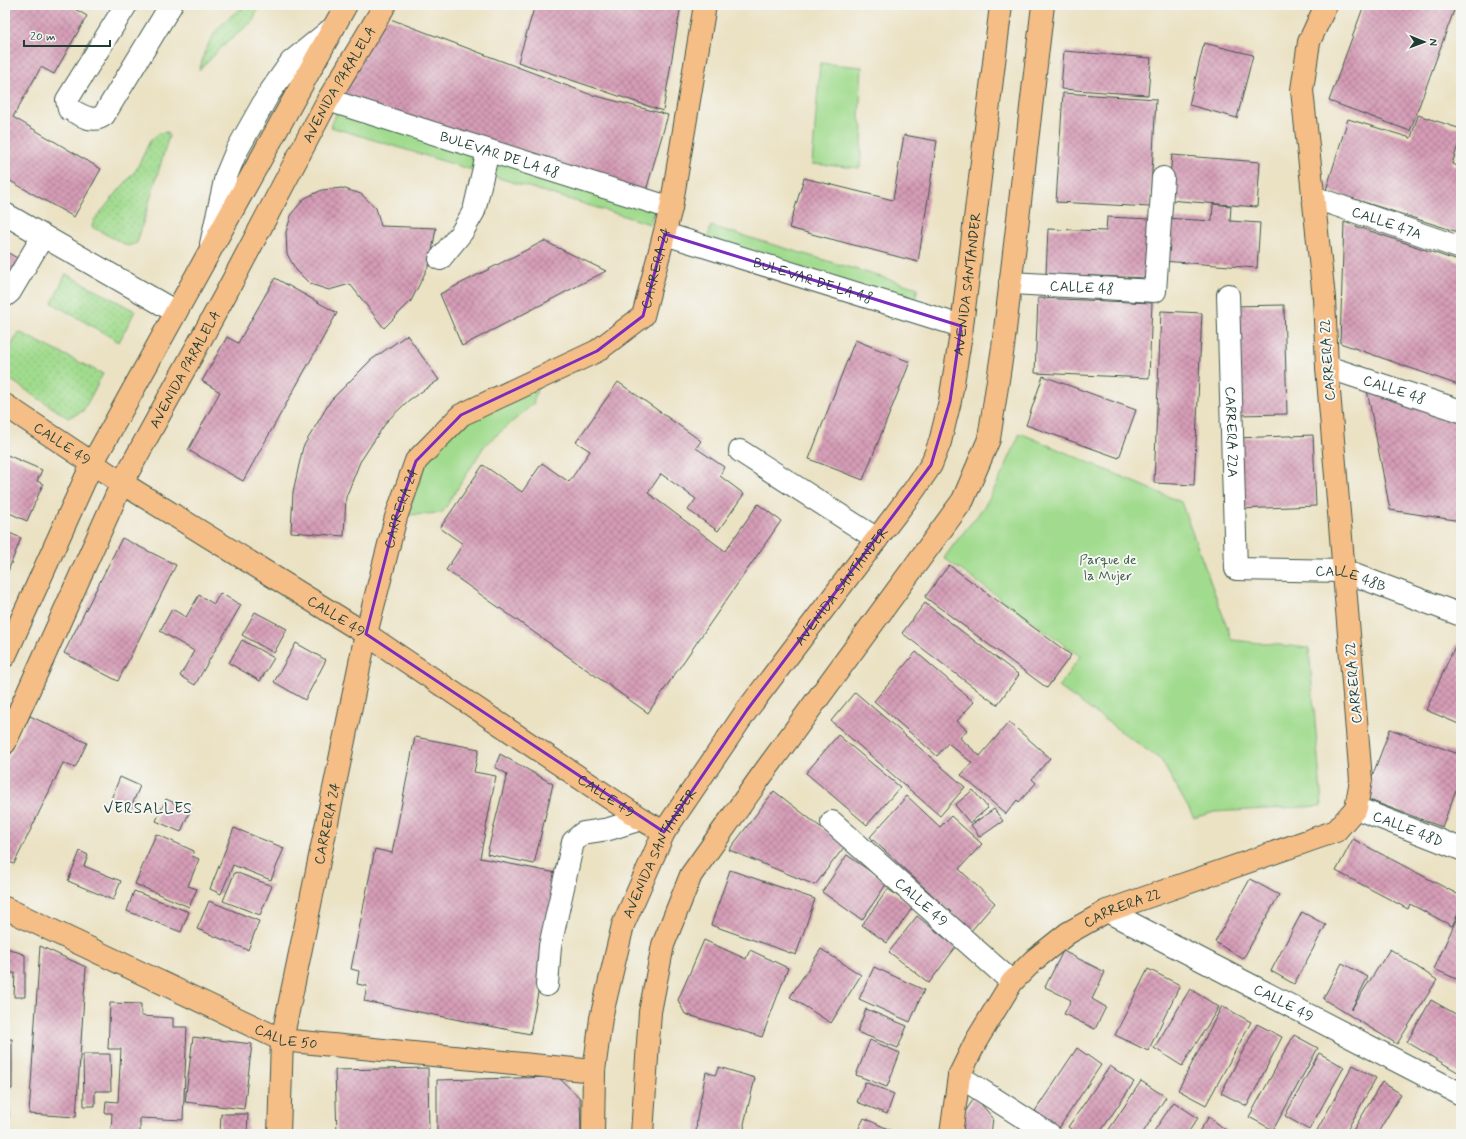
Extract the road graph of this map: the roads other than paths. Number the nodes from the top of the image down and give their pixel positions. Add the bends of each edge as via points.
1 (126, 5) edge
2 (171, 5) edge
3 (346, 5) edge
4 (386, 5) edge
5 (705, 5) edge
6 (1001, 5) edge
7 (1043, 5) edge
8 (1326, 5) edge
9 (328, 100) junction
10 (488, 151) junction
11 (1163, 178) dead end
12 (1313, 198) junction
13 (671, 208) junction
14 (5, 214) edge
15 (665, 234) junction
16 (43, 236) junction
17 (1461, 248) edge
18 (440, 259) dead end
19 (1010, 283) junction
20 (1228, 294) dead end
21 (5, 296) edge
22 (176, 312) junction
23 (961, 326) junction
24 (1327, 367) junction
25 (5, 404) edge
26 (1461, 411) edge
27 (740, 451) dead end
28 (92, 464) junction
29 (122, 483) junction
30 (878, 539) junction
31 (1236, 569) joint
32 (1344, 571) junction
33 (1461, 615) edge
34 (366, 634) junction
35 (5, 656) edge
36 (5, 743) edge
37 (1356, 808) junction
38 (640, 819) junction
39 (832, 822) dead end
40 (664, 832) junction
41 (1461, 849) edge
42 (5, 908) edge
43 (1107, 911) junction
44 (1012, 982) junction
45 (548, 985) dead end
46 (282, 1040) junction
47 (594, 1071) junction
48 (959, 1076) junction
49 (1461, 1094) edge
50 (279, 1134) edge
51 (593, 1134) edge
52 (642, 1134) edge
53 (952, 1134) edge
54 (1049, 1134) edge

1 - 2 street via 67,100 69,109 94,120 104,116
3 - 22 main road
4 - 9 main road, AVENIDA PARALELA
5 - 13 main road, CARRERA 24
6 - 23 main road, AVENIDA SANTANDER
7 - 19 main road
8 - 12 main road, CARRERA 22 via 1309,42 1302,90
9 - 10 street, BULEVAR DE LA 48
9 - 29 main road, AVENIDA PARALELA
10 - 13 street, BULEVAR DE LA 48
10 - 18 street via 474,211 462,232
11 - 19 street, CALLE 48 via 1155,291
12 - 17 street, CALLE 47A
12 - 24 main road, CARRERA 22 via 1324,298
13 - 15 main road, CARRERA 24
14 - 16 street
15 - 23 street, BULEVAR DE LA 48
15 - 34 main road, CARRERA 24 via 643,316 598,351 461,415 416,461 396,516
16 - 21 street via 10,292
16 - 22 street
19 - 52 main road via 989,439 963,500 691,875 662,945 650,1012
20 - 31 street, CARRERA 22A
22 - 28 main road
23 - 30 main road, AVENIDA SANTANDER via 950,400 936,454 931,465
24 - 26 street, CALLE 48
24 - 32 main road, CARRERA 22
25 - 28 main road, CALLE 49
27 - 30 street
28 - 29 main road, CALLE 49
28 - 35 main road
29 - 34 main road, CALLE 49
29 - 36 main road, AVENIDA PARALELA
30 - 40 main road, AVENIDA SANTANDER via 747,710
31 - 32 street, CALLE 48B
32 - 33 street, CALLE 48B
32 - 37 main road, CARRERA 22 via 1361,780
34 - 38 main road, CALLE 49
34 - 46 main road, CARRERA 24
37 - 41 street, CALLE 48D
37 - 43 main road, CARRERA 22 via 1336,831
38 - 40 main road, CALLE 49
38 - 45 street via 609,829 583,833 573,842 550,946
39 - 44 street, CALLE 49
40 - 47 main road, AVENIDA SANTANDER via 623,925 600,1018
42 - 46 main road, CALLE 50
43 - 44 main road, CARRERA 22 via 1068,933 1034,960
43 - 49 street, CALLE 49
44 - 48 main road, CARRERA 22 via 976,1041
46 - 47 main road, CALLE 50
46 - 50 main road, CARRERA 24
47 - 51 main road, AVENIDA SANTANDER
48 - 53 main road, CARRERA 22
48 - 54 street

